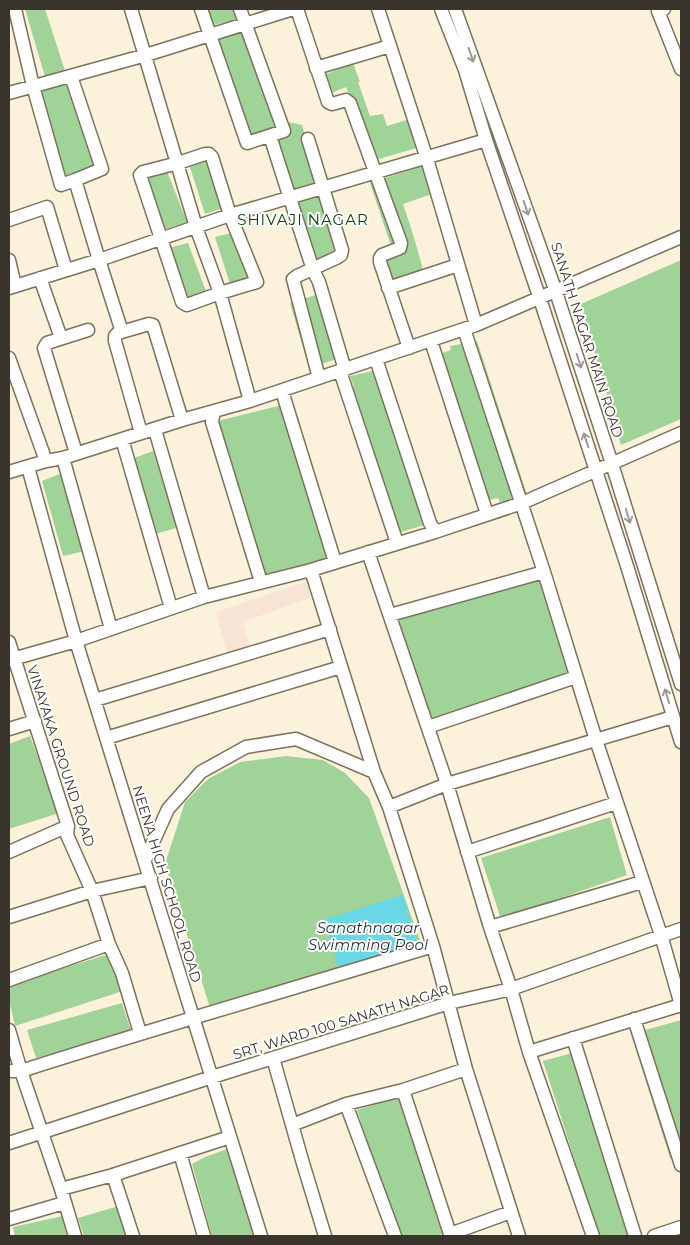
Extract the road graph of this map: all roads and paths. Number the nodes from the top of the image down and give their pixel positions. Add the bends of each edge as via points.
1 (15, 9) edge
2 (131, 9) edge
3 (201, 9) edge
4 (240, 9) edge
5 (293, 9) edge
6 (297, 9) edge
7 (378, 9) edge
8 (441, 9) edge
9 (455, 9) edge
10 (664, 9) edge
11 (246, 24) junction
12 (210, 36) junction
13 (390, 46) junction
14 (146, 55) junction
15 (316, 68) junction
16 (681, 70) edge
17 (71, 76) junction
18 (33, 86) junction
19 (9, 94) edge
20 (270, 136) junction
21 (308, 139) dead end
22 (486, 140) junction
23 (427, 159) junction
24 (178, 163) junction
25 (375, 173) junction
26 (75, 180) junction
27 (322, 187) junction
28 (289, 197) junction
29 (230, 215) junction
30 (9, 220) edge
31 (196, 227) junction
32 (681, 237) edge
33 (160, 239) junction
34 (9, 260) edge
35 (99, 260) junction
36 (458, 265) junction
37 (66, 270) junction
38 (313, 270) junction
39 (40, 278) junction
40 (12, 287) edge
41 (388, 288) junction
42 (556, 292) junction
43 (220, 293) junction
44 (540, 298) junction
45 (476, 325) junction
46 (88, 330) dead end
47 (464, 330) junction
48 (122, 332) junction
49 (61, 338) junction
50 (431, 341) junction
51 (409, 348) junction
52 (9, 358) edge
53 (376, 359) junction
54 (342, 370) junction
55 (319, 378) junction
56 (282, 390) junction
57 (250, 401) junction
58 (214, 411) junction
59 (182, 420) junction
60 (155, 430) junction
61 (141, 433) junction
62 (681, 433) edge
63 (122, 439) junction
64 (76, 453) junction
65 (63, 458) junction
66 (46, 461) junction
67 (612, 464) junction
68 (28, 467) junction
69 (597, 471) junction
70 (9, 472) edge
71 (522, 503) junction
72 (487, 514) junction
73 (435, 532) junction
74 (397, 544) junction
75 (368, 552) junction
76 (335, 562) junction
77 (311, 570) junction
78 (544, 572) junction
79 (261, 582) junction
80 (204, 597) junction
81 (171, 608) junction
82 (390, 615) junction
83 (111, 629) junction
84 (330, 629) junction
85 (76, 640) junction
86 (9, 642) edge
87 (11, 659) edge
88 (341, 667) junction
89 (576, 677) junction
90 (681, 684) edge
91 (95, 700) junction
92 (673, 717) junction
93 (35, 721) junction
94 (428, 727) junction
95 (9, 729) edge
96 (106, 738) junction
97 (596, 740) junction
98 (681, 742) edge
99 (374, 772) junction
100 (447, 784) junction
101 (616, 803) junction
102 (389, 807) junction
103 (68, 826) junction
104 (9, 852) edge
105 (467, 852) junction
106 (145, 860) junction
107 (151, 878) junction
108 (642, 882) junction
109 (92, 891) junction
110 (9, 917) edge
111 (490, 927) junction
112 (681, 929) edge
113 (662, 935) junction
114 (109, 944) junction
115 (434, 946) junction
116 (9, 980) edge
117 (511, 989) junction
118 (449, 1003) junction
119 (681, 1005) edge
120 (193, 1019) junction
121 (634, 1019) junction
122 (9, 1030) edge
123 (140, 1033) junction
124 (573, 1038) junction
125 (529, 1052) junction
126 (273, 1058) junction
127 (466, 1069) junction
128 (15, 1071) edge
129 (212, 1077) junction
130 (403, 1090) junction
131 (346, 1104) junction
132 (292, 1125) junction
133 (42, 1132) junction
134 (230, 1137) junction
135 (9, 1143) edge
136 (180, 1153) junction
137 (681, 1165) edge
138 (113, 1175) junction
139 (61, 1190) junction
140 (64, 1202) junction
141 (511, 1212) junction
142 (9, 1220) edge
143 (681, 1226) edge
144 (447, 1235) edge
145 (73, 1236) edge
146 (133, 1236) edge
147 (204, 1236) edge
148 (262, 1236) edge
149 (325, 1236) edge
150 (395, 1236) edge
151 (519, 1236) edge
152 (593, 1236) edge
153 (635, 1236) edge
154 (654, 1236) edge

1 - 18 street
2 - 14 street
3 - 12 street
4 - 11 street
5 - 11 street
6 - 15 street
7 - 13 street
8 - 22 street via 465,70
9 -> 42 street, SANATH NAGAR MAIN ROAD
10 - 16 street via 658,11
11 - 12 street
11 - 20 street via 284,131
12 - 14 street
12 - 20 street via 247,143
13 - 15 street
13 - 23 street
14 - 17 street
14 - 24 street
15 - 25 street via 328,102 346,100 350,103
17 - 18 street
17 - 26 street via 102,169
18 - 19 street
18 - 26 street via 61,185
20 - 28 street
21 - 27 street
22 - 23 street
22 - 44 street
23 - 25 street
23 - 36 street
24 - 29 street via 204,154 212,157
24 - 31 street
24 - 33 street via 140,175
25 - 27 street
25 - 41 street via 401,243 400,248 382,254 380,258
26 - 35 street
27 - 28 street
27 - 38 street via 342,250 341,255
28 - 29 street
28 - 38 street
29 - 31 street
29 - 43 street via 257,282
30 - 37 street via 47,207
31 - 33 street
31 - 43 street
32 - 42 street
33 - 35 street
33 - 43 street via 184,304
34 - 40 street
35 - 37 street
35 - 48 street
36 - 41 street
36 - 45 street
37 - 39 street
38 - 54 street
38 - 55 street via 294,279
39 - 40 street
39 - 49 street
41 - 51 street
42 - 44 street
42 -> 67 street, SANATH NAGAR MAIN ROAD
43 - 57 street
44 - 45 street
69 -> 44 street
45 - 47 street
46 - 49 street
47 - 50 street
47 - 71 street
48 - 59 street via 153,325
48 - 61 street via 115,336 115,341
49 - 64 street via 47,343 44,348
50 - 51 street
50 - 72 street
51 - 53 street
52 - 66 street
53 - 54 street
53 - 73 street
54 - 55 street
54 - 74 street
55 - 56 street
56 - 57 street
56 - 76 street
57 - 58 street
58 - 59 street
58 - 79 street via 212,422
59 - 60 street
60 - 61 street
60 - 80 street
61 - 63 street
62 - 67 street
63 - 64 street
63 - 81 street
64 - 65 street
65 - 66 street
65 - 83 street
66 - 68 street
67 - 69 street
67 -> 90 street, SANATH NAGAR MAIN ROAD
68 - 70 street
68 - 85 street, NEENA HIGH SCHOOL ROAD
69 - 71 street
92 -> 69 street
71 - 72 street
71 - 78 street
72 - 73 street
73 - 74 street
74 - 75 street
75 - 76 street
75 - 82 street
76 - 77 street
77 - 79 street
77 - 84 street
78 - 82 street
78 - 89 street
79 - 80 street
80 - 81 street
81 - 83 street
82 - 94 street
83 - 85 street
84 - 88 street
84 - 91 street
85 - 87 street
85 - 91 street, NEENA HIGH SCHOOL ROAD
86 - 87 street, VINAYAKA GROUND ROAD
87 - 93 street, VINAYAKA GROUND ROAD
88 - 96 street
88 - 99 street
89 - 94 street
89 - 97 street
91 - 96 street, NEENA HIGH SCHOOL ROAD
92 - 97 street
92 - 98 street
93 - 95 street
93 - 103 street, VINAYAKA GROUND ROAD
94 - 100 street
96 - 106 street, NEENA HIGH SCHOOL ROAD
97 - 100 street
97 - 101 street
99 - 102 street
99 - 106 street via 296,739 246,747 201,772 168,809
100 - 102 street
100 - 105 street
101 - 105 street
101 - 108 street
102 - 115 street
103 - 104 street
103 - 109 street, VINAYAKA GROUND ROAD via 67,835
105 - 111 street
106 - 107 street, NEENA HIGH SCHOOL ROAD
107 - 109 street
107 - 120 street, NEENA HIGH SCHOOL ROAD
108 - 111 street
108 - 113 street
109 - 110 street
109 - 114 street, VINAYAKA GROUND ROAD
111 - 117 street
112 - 113 street, SRT, WARD 100 SANATH NAGAR
113 - 117 street, SRT, WARD 100 SANATH NAGAR
113 - 119 street
114 - 116 street
114 - 123 street, VINAYAKA GROUND ROAD via 122,973
115 - 118 street
115 - 120 street
117 - 118 street, SRT, WARD 100 SANATH NAGAR
117 - 125 street
118 - 126 street, SRT, WARD 100 SANATH NAGAR
118 - 127 street
119 - 121 street
120 - 123 street
120 - 129 street, NEENA HIGH SCHOOL ROAD
121 - 124 street
121 - 137 street
122 - 128 street
123 - 128 street
124 - 125 street
124 - 153 street
125 - 152 street
126 - 129 street, SRT, WARD 100 SANATH NAGAR
126 - 132 street
127 - 130 street
127 - 141 street
128 - 133 street
129 - 133 street, SRT, WARD 100 SANATH NAGAR
129 - 134 street, NEENA HIGH SCHOOL ROAD
130 - 131 street
130 - 144 street
131 - 132 street
131 - 150 street
132 - 149 street
133 - 135 street, SRT, WARD 100 SANATH NAGAR
133 - 139 street
134 - 136 street
134 - 148 street, NEENA HIGH SCHOOL ROAD
136 - 138 street
136 - 147 street
138 - 139 street
138 - 146 street
139 - 140 street
140 - 142 street
140 - 145 street
141 - 144 street
141 - 151 street
143 - 154 street

